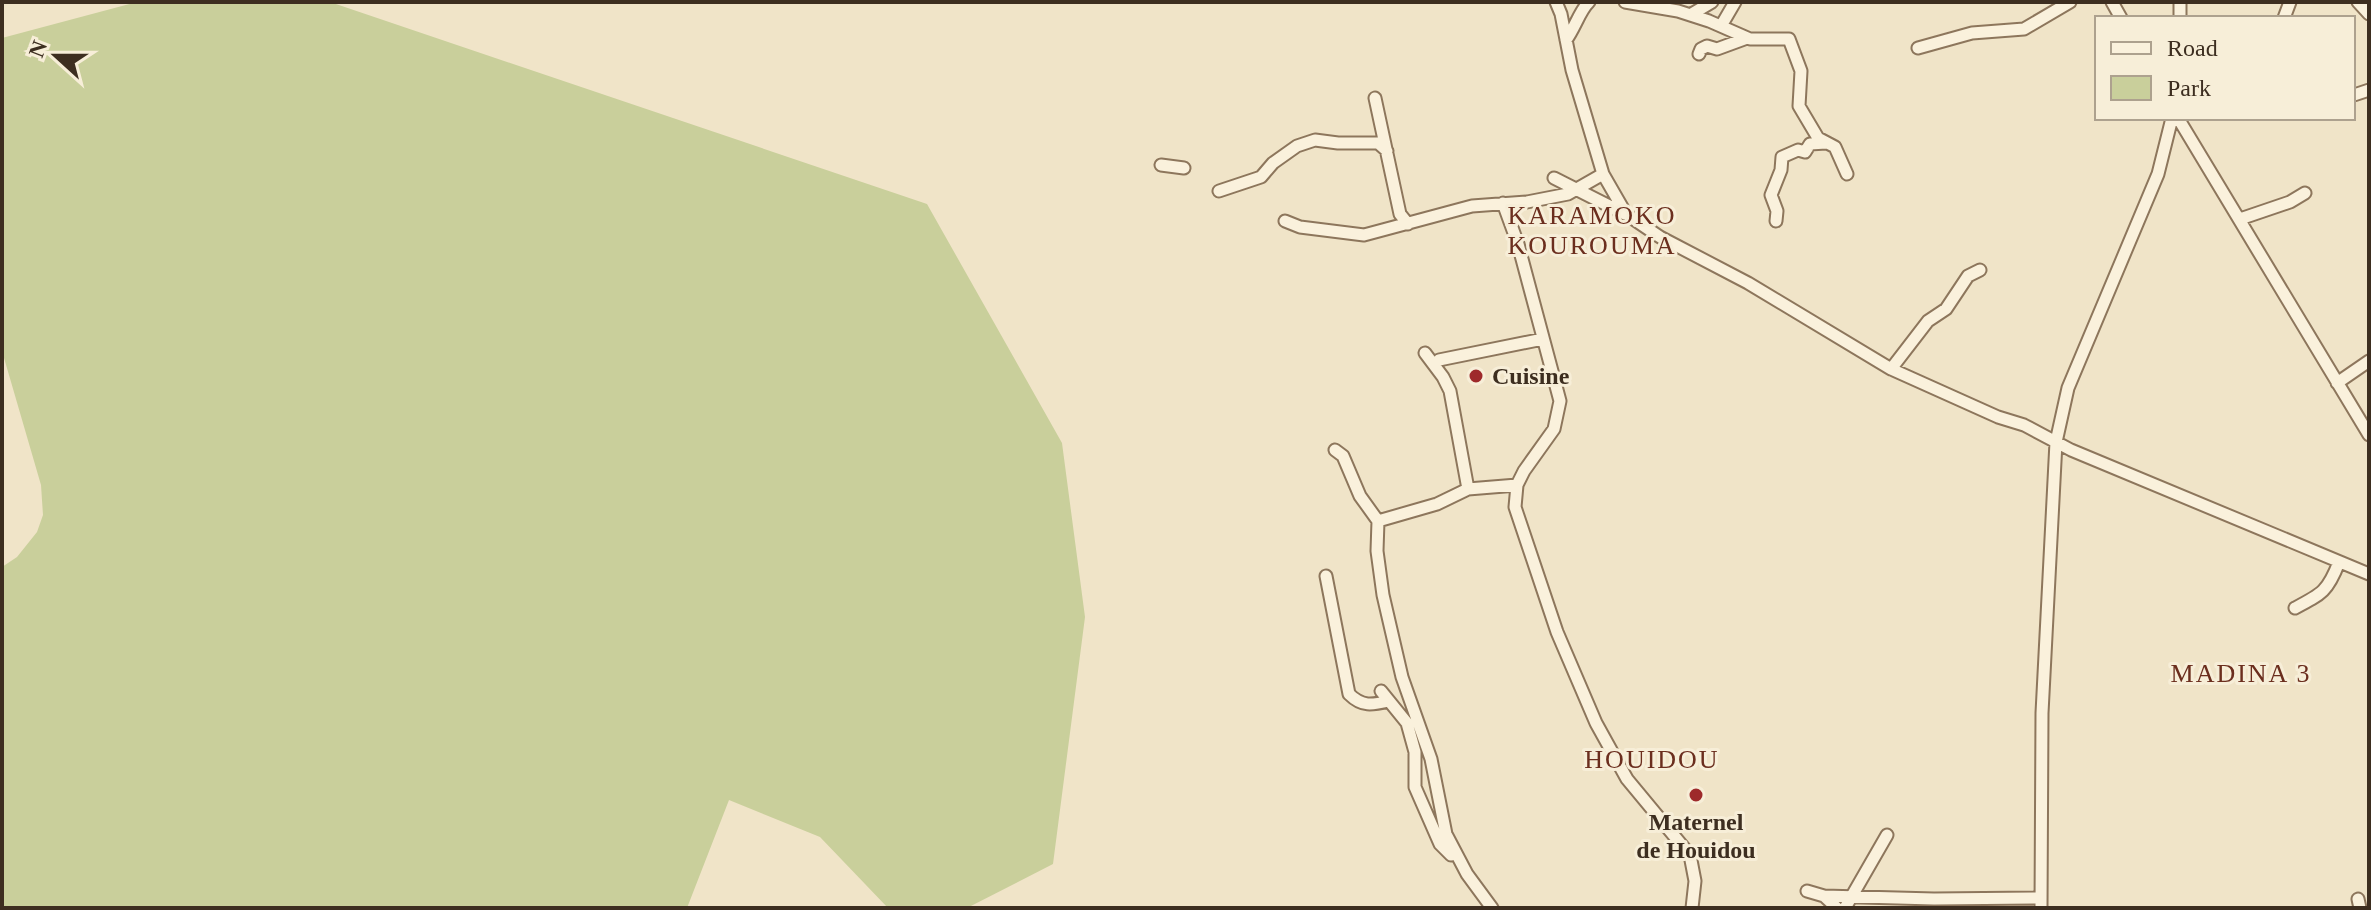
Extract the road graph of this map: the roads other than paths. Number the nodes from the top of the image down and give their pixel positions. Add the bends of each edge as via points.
1 (1556, 2) edge
2 (1589, 2) edge
3 (1625, 2) edge
4 (1712, 2) edge
5 (1735, 2) edge
6 (2070, 2) edge
7 (2358, 2) edge
8 (2369, 14) edge
9 (1690, 15) junction
10 (1721, 26) junction
11 (1747, 38) junction
12 (1566, 40) junction
13 (1918, 48) dead end
14 (1699, 54) dead end
15 (1375, 98) dead end
16 (2172, 120) edge
17 (2179, 120) edge
18 (1827, 143) junction
19 (1387, 151) junction
20 (1161, 165) dead end
21 (1184, 168) dead end
22 (1603, 174) junction
23 (1847, 174) dead end
24 (1554, 178) dead end
25 (1577, 189) junction
26 (1219, 191) dead end
27 (2305, 193) dead end
28 (1503, 203) junction
29 (1626, 214) junction
30 (2240, 219) junction
31 (1285, 221) dead end
32 (1776, 221) dead end
33 (1408, 224) junction
34 (1980, 270) dead end
35 (1543, 339) junction
36 (1425, 353) dead end
37 (1439, 360) dead end
38 (2369, 361) edge
39 (1891, 369) junction
40 (2337, 383) junction
41 (2369, 435) edge
42 (2056, 442) junction
43 (1335, 450) dead end
44 (1517, 485) junction
45 (1468, 489) junction
46 (1378, 521) junction
47 (2339, 562) junction
48 (2369, 574) edge
49 (1326, 576) dead end
50 (2295, 608) dead end
51 (1887, 835) dead end
52 (1465, 870) junction
53 (1807, 891) dead end
54 (1824, 896) junction
55 (1848, 902) edge
56 (2041, 903) edge
57 (1492, 908) edge
58 (1692, 908) edge
59 (1837, 908) edge

1 - 12 street
2 - 12 street
3 - 9 street
4 - 9 street
5 - 10 street
6 - 13 street via 2024,29 1972,33
7 - 8 street
9 - 10 street
10 - 11 street
11 - 14 street via 1717,49 1707,46
11 - 18 street via 1789,39 1801,71 1799,106 1818,138
12 - 22 street
15 - 19 street
16 - 42 street via 2158,174 2068,388
17 - 30 street
18 - 23 street via 1835,147
18 - 32 street via 1810,144 1805,152 1782,157 1771,195
19 - 26 street via 1378,143 1315,140 1297,146 1261,177
19 - 33 street via 1400,214
20 - 21 street
22 - 25 street
22 - 29 street
24 - 25 street
25 - 28 street
25 - 29 street
27 - 30 street
28 - 33 street
28 - 35 street
29 - 39 street
30 - 40 street
31 - 33 street via 1364,235
34 - 39 street via 1968,276 1946,309 1928,321
35 - 37 street
35 - 44 street via 1560,401 1554,429
36 - 45 street via 1450,391
38 - 40 street
39 - 42 street
40 - 41 street
42 - 47 street
42 - 56 street via 2042,713
43 - 46 street
44 - 45 street
44 - 58 street via 1515,507 1557,632 1627,779 1690,855 1695,881
45 - 46 street
46 - 52 street via 1379,565 1402,677 1431,759 1446,834
47 - 48 street
47 - 50 street via 2320,596
49 - 52 street via 1349,694 1370,706 1385,696 1407,723 1415,752 1415,787 1440,844
51 - 55 street
52 - 57 street
53 - 54 street
54 - 55 street
54 - 59 street
55 - 56 street

